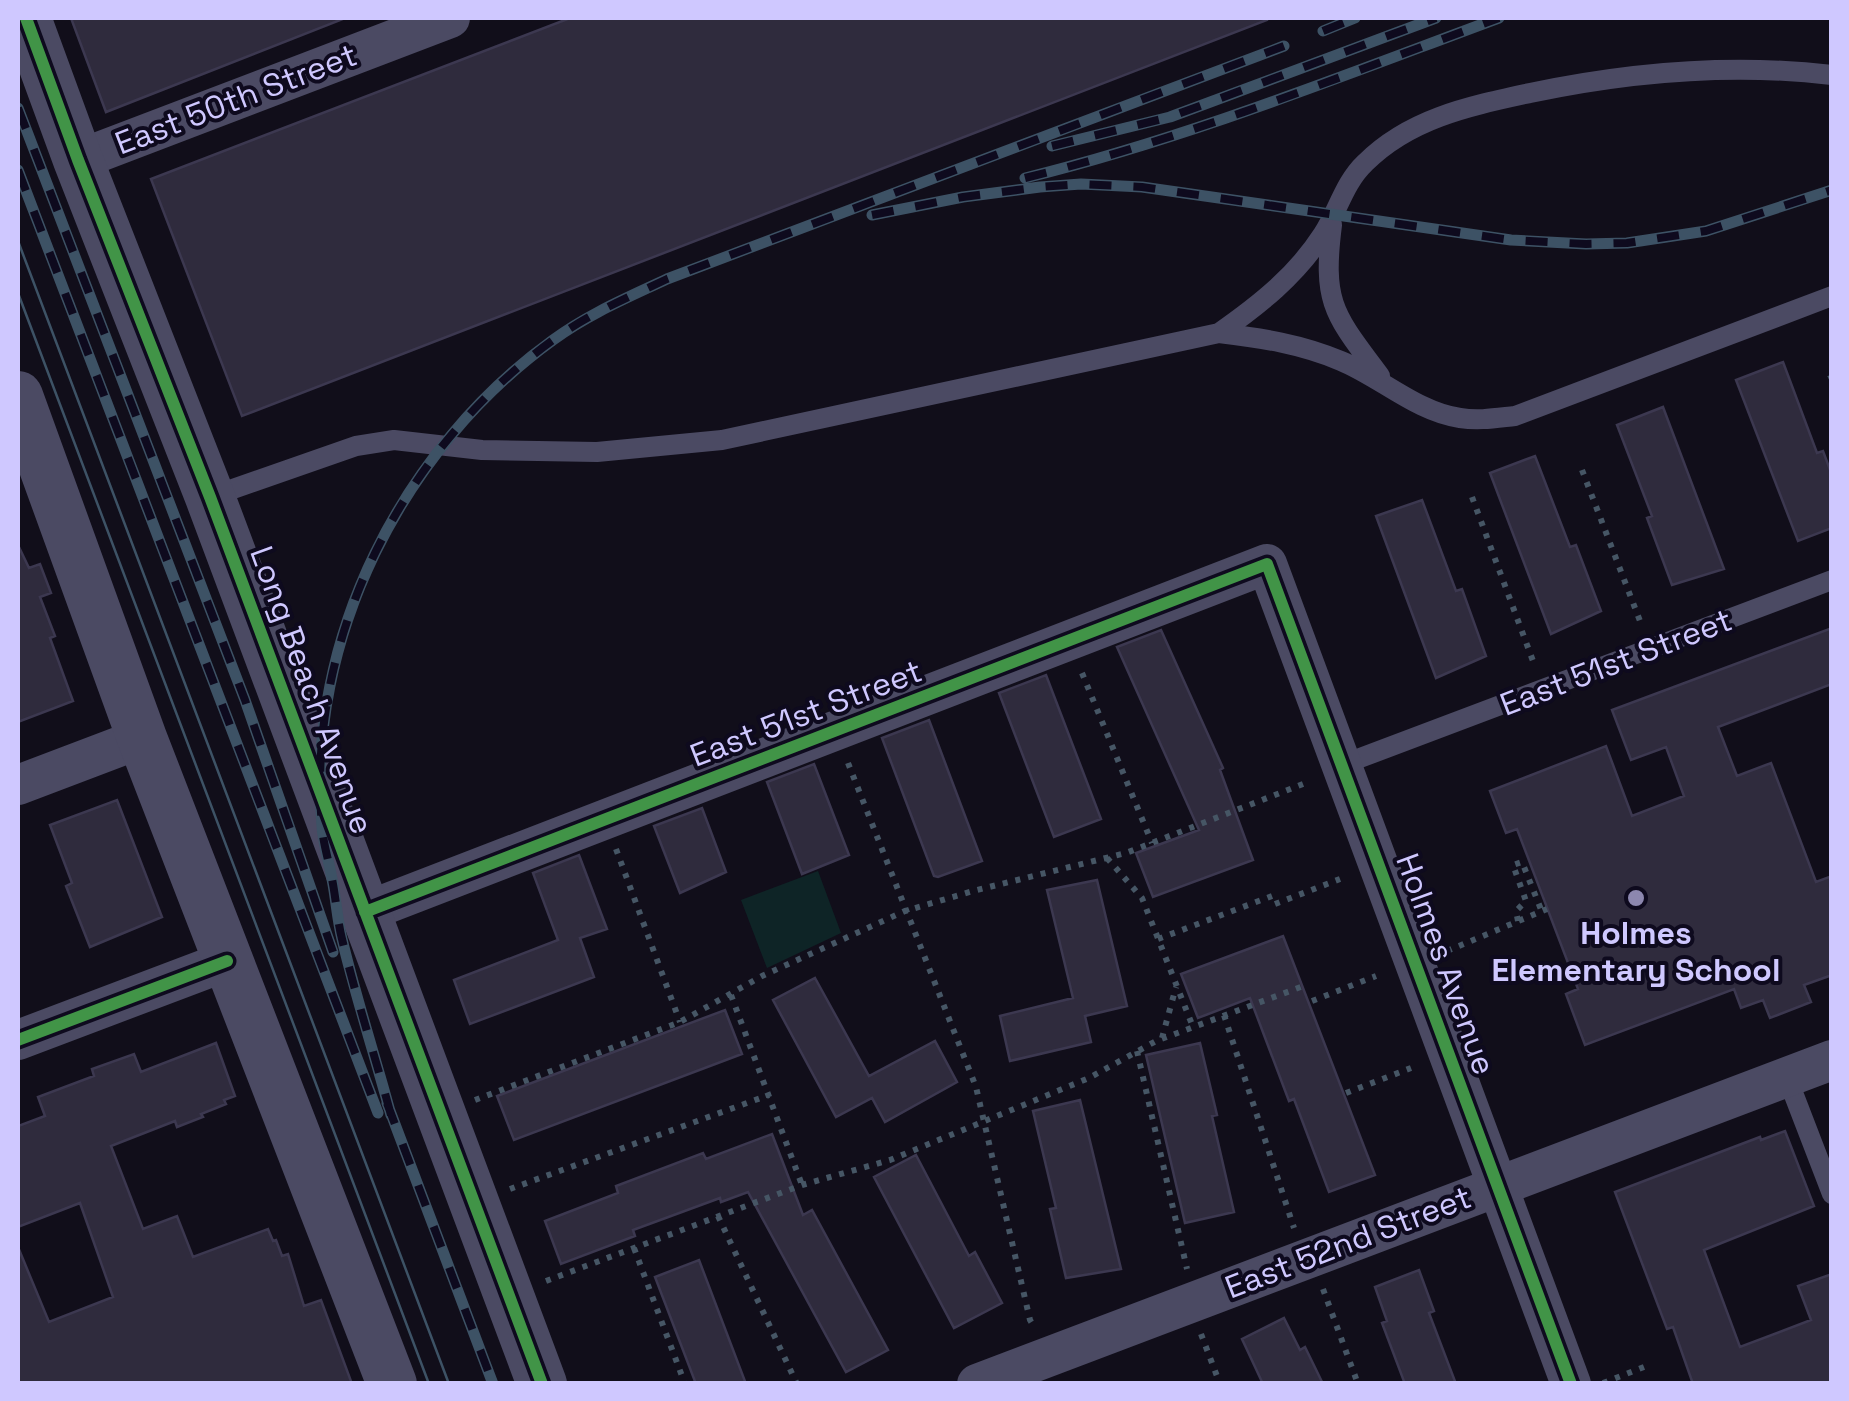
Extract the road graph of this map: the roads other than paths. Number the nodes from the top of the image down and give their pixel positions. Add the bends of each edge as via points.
1 (26, 18) edge
2 (450, 18) edge
3 (1832, 75) edge
4 (78, 160) junction
5 (1334, 213) junction
6 (1832, 296) edge
7 (1219, 333) junction
8 (1384, 382) junction
9 (18, 396) edge
10 (210, 496) junction
11 (1268, 564) joint
12 (1832, 580) edge
13 (142, 738) junction
14 (1344, 764) junction
15 (18, 785) edge
16 (365, 912) junction
17 (227, 962) junction
18 (18, 1040) edge
19 (1832, 1060) edge
20 (1787, 1077) junction
21 (1498, 1186) junction
22 (1832, 1194) edge
23 (392, 1384) edge
24 (542, 1384) edge
25 (977, 1384) edge
26 (1571, 1384) edge

1 - 4 street, Long Beach Avenue
2 - 4 street, East 50th Street
3 - 5 lane via 1680,70 1464,108 1391,141 1356,174
4 - 10 street, Long Beach Avenue
5 - 7 lane via 1308,255 1266,300
5 - 8 lane via 1331,300
6 - 8 lane via 1515,416 1455,418
7 - 8 lane via 1304,348
7 - 10 lane via 722,440 597,452 394,440 356,446
9 - 13 street
10 - 16 street, Long Beach Avenue
11 - 14 street, Holmes Avenue
11 - 16 street, East 51st Street
12 - 14 lane, East 51st Street
13 - 15 street
13 - 17 street
14 - 21 street, Holmes Avenue
16 - 24 street, Long Beach Avenue
17 - 18 street
17 - 23 street
19 - 20 street, East 52nd Street
20 - 21 street, East 52nd Street
20 - 22 lane
21 - 25 street, East 52nd Street
21 - 26 street, Holmes Avenue

